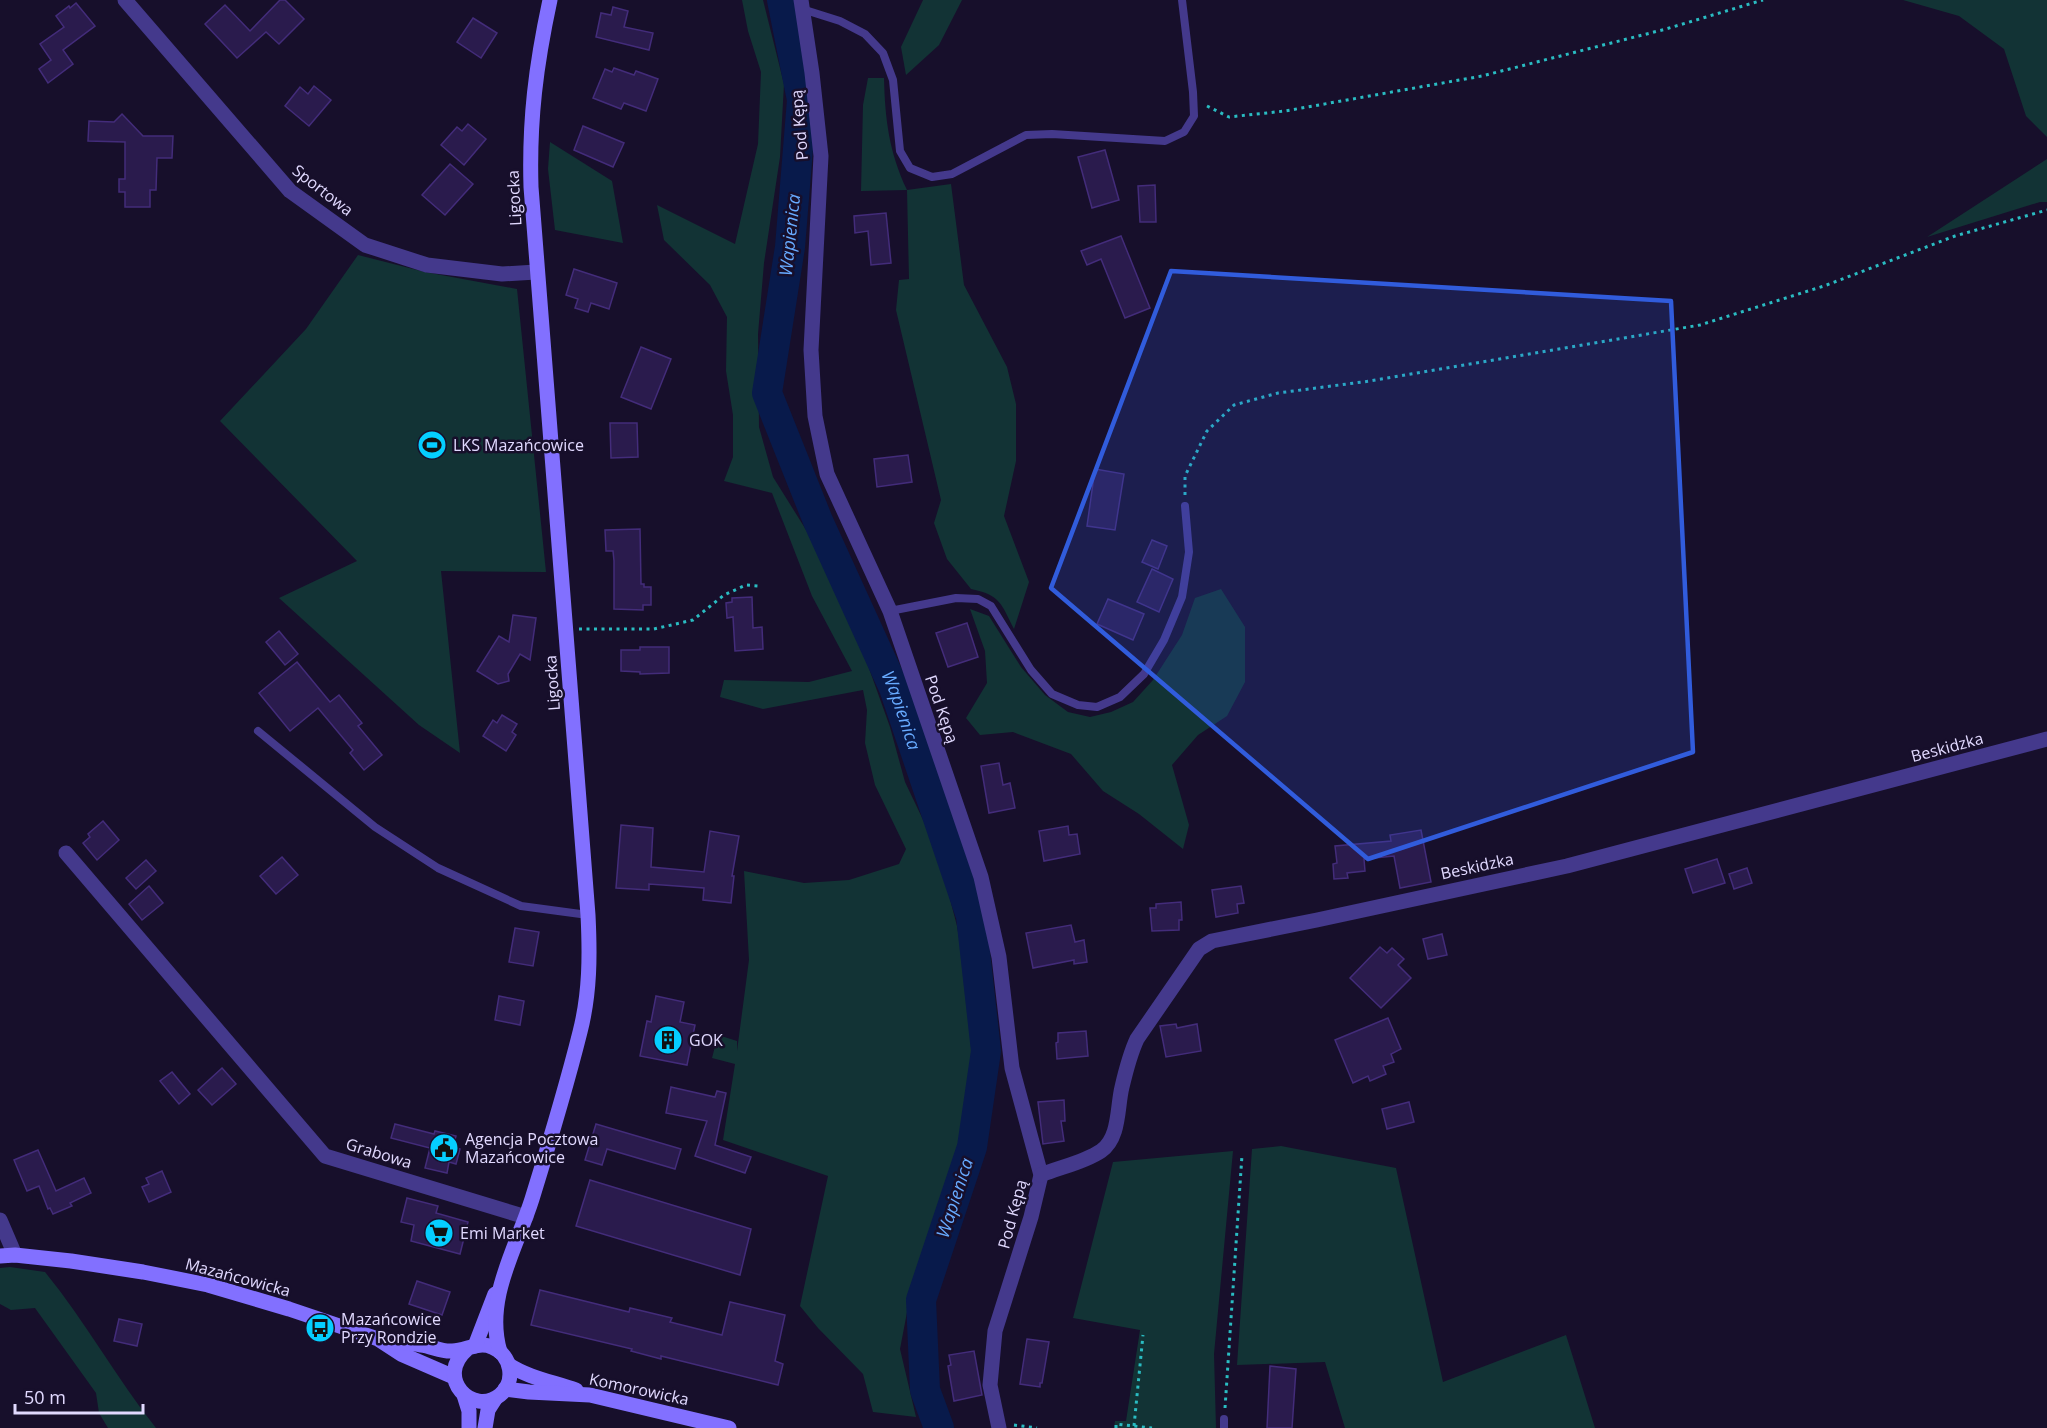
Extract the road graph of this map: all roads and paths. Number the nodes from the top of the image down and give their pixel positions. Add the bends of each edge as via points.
1 (124, 0) edge
2 (550, 0) edge
3 (1182, 0) edge
4 (1763, 0) edge
5 (802, 4) edge
6 (1193, 92) junction
7 (2047, 210) edge
8 (536, 272) junction
9 (1185, 507) joint
10 (759, 586) dead end
11 (890, 611) junction
12 (566, 629) junction
13 (258, 731) dead end
14 (2047, 739) edge
15 (66, 853) dead end
16 (588, 915) junction
17 (1242, 1155) dead end
18 (1041, 1175) junction
19 (526, 1217) junction
20 (0, 1221) edge
21 (7, 1256) edge
22 (501, 1284) junction
23 (1143, 1335) dead end
24 (378, 1340) junction
25 (471, 1347) junction
26 (500, 1352) junction
27 (509, 1365) junction
28 (454, 1377) junction
29 (500, 1394) junction
30 (464, 1395) junction
31 (590, 1395) junction
32 (1224, 1423) edge
33 (998, 1425) edge
34 (1134, 1426) junction
35 (469, 1428) edge
36 (485, 1428) edge
37 (729, 1428) edge
38 (1037, 1428) edge
39 (1116, 1428) edge
40 (1152, 1428) edge

1 - 8 street, Sportowa via 290,191 365,245 427,266 502,274
2 - 8 street, Ligocka via 531,111
3 - 6 lane
4 - 6 path via 1482,76 1285,111 1229,117 1210,109
5 - 6 lane via 865,34 883,53 893,80 900,151 910,168 932,177 952,174 1026,135 1165,141 1184,132 1194,116
5 - 11 street, Pod Kępą via 821,156 811,350 815,416 827,474
7 - 9 path via 1955,236 1824,286 1700,325 1278,393 1234,405 1207,431 1185,476
8 - 12 street, Ligocka
9 - 11 lane via 1189,552 1182,597 1164,640 1144,674 1120,697 1097,707 1078,705 1052,694 1031,670 992,606 978,599 956,598
10 - 12 path via 746,585 724,595 693,620 654,628
11 - 18 street, Pod Kępą via 981,877 999,957 1012,1068
12 - 16 street, Ligocka
13 - 16 lane via 375,827 438,868 521,906
14 - 18 street, Beskidzka via 1567,866 1212,941 1199,949 1137,1039 1112,1137 1102,1150 1082,1161
15 - 19 street, Grabowa via 325,1156
16 - 19 street, Ligocka via 588,996
17 - 32 path
18 - 33 street, Pod Kępą via 995,1331 990,1385
19 - 22 street, Ligocka
20 - 21 street
21 - 24 street, Mazańcowicka via 71,1261 208,1285
22 - 25 street
22 - 26 street, Ligocka via 496,1322
23 - 34 path
24 - 25 street via 450,1352
24 - 28 street, Mazańcowicka
25 - 26 street via 485,1345
25 - 28 street via 456,1362
26 - 27 street
27 - 29 street via 510,1373
27 - 31 street via 521,1373
28 - 30 street
29 - 30 street via 480,1401
29 - 31 street, Komorowicka
29 - 36 street via 488,1410
30 - 35 street
31 - 37 street, Komorowicka
33 - 38 path
34 - 39 path via 1116,1424
34 - 40 path

